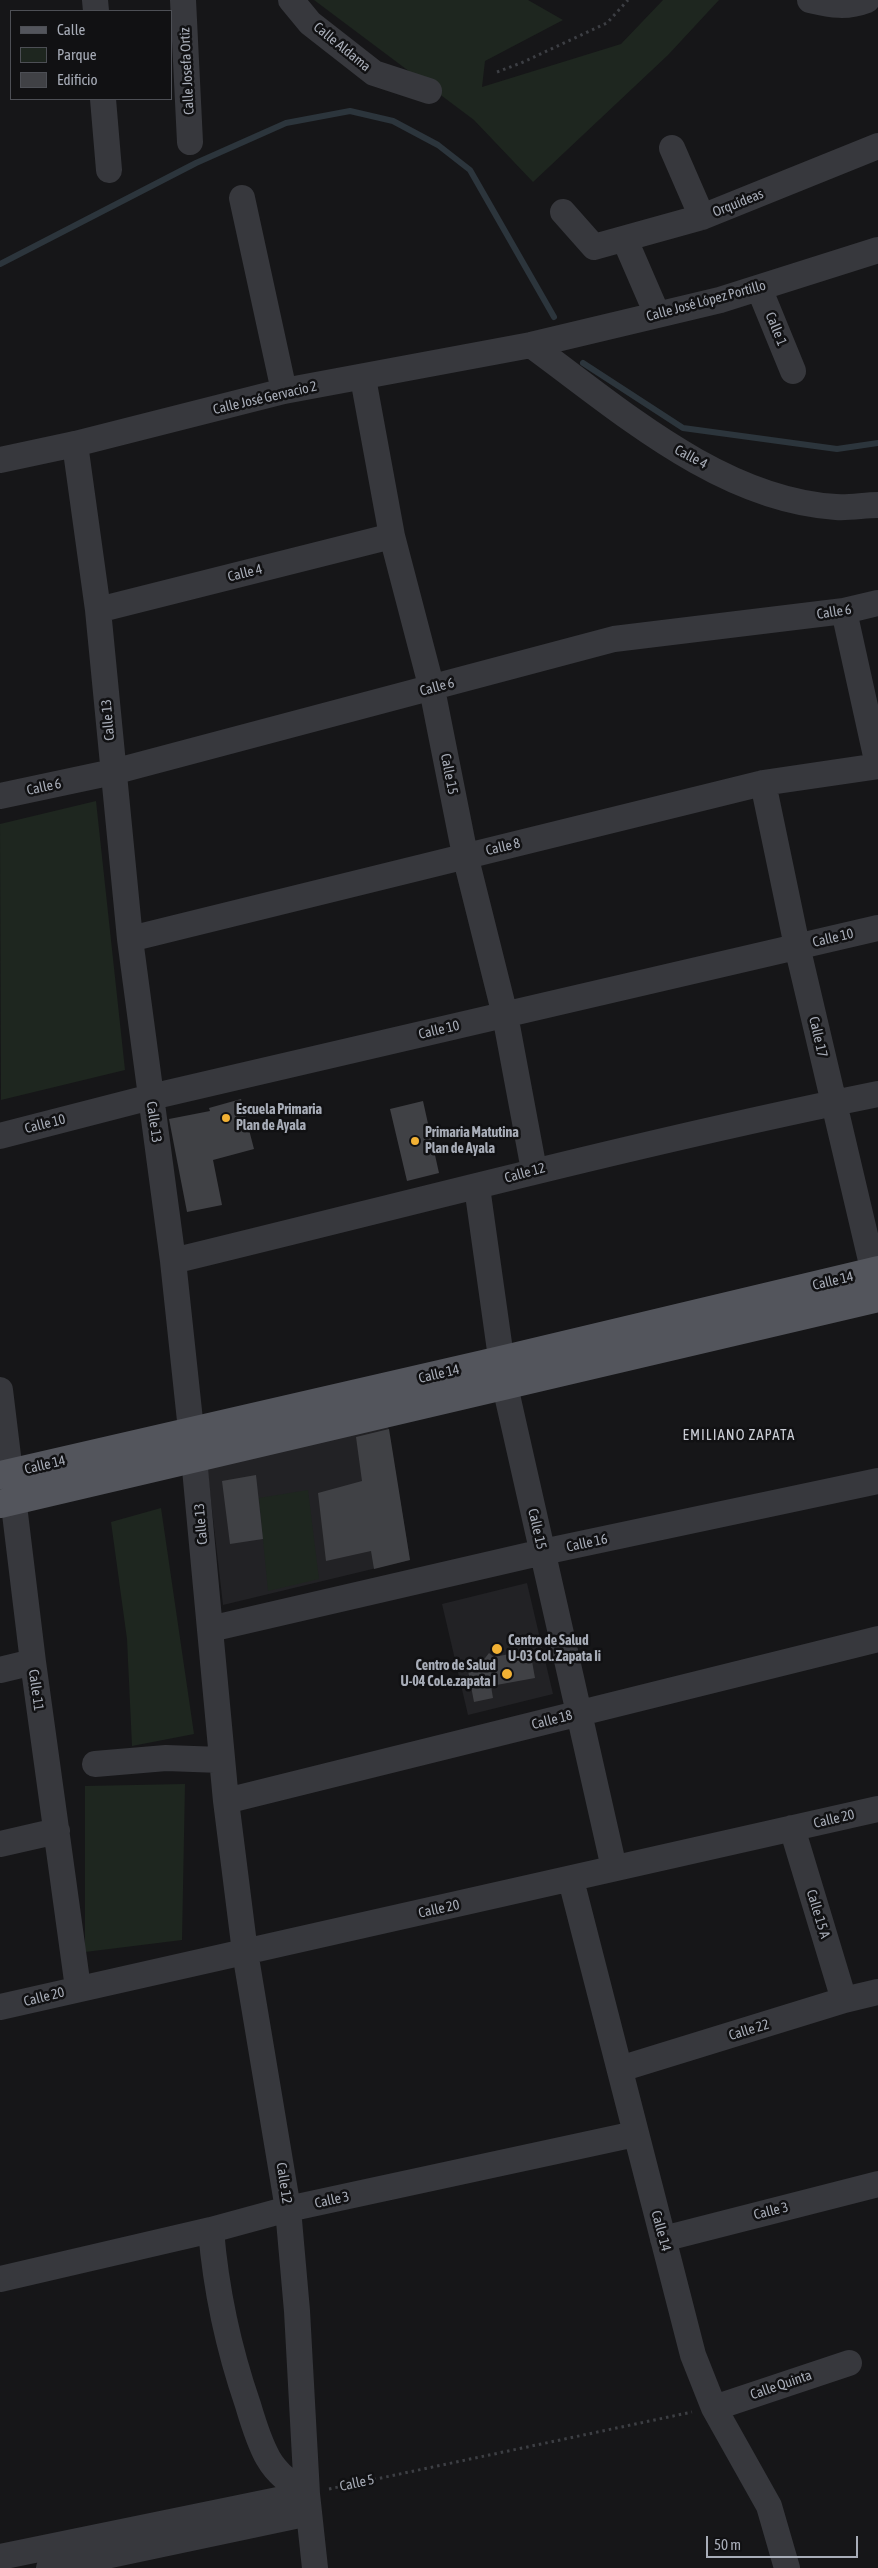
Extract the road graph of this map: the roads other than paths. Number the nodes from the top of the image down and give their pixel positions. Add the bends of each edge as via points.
1 (183, 0) edge
2 (291, 0) edge
3 (810, 0) edge
4 (867, 0) edge
5 (429, 91) dead end
6 (103, 100) edge
7 (190, 142) dead end
8 (878, 146) edge
9 (672, 148) dead end
10 (109, 170) dead end
11 (242, 198) dead end
12 (563, 212) dead end
13 (702, 217) junction
14 (625, 240) junction
15 (876, 257) edge
16 (760, 288) junction
17 (656, 314) junction
18 (531, 345) junction
19 (793, 371) dead end
20 (363, 378) junction
21 (284, 391) junction
22 (75, 444) junction
23 (0, 460) edge
24 (878, 505) edge
25 (392, 536) junction
26 (878, 603) edge
27 (98, 610) junction
28 (844, 612) junction
29 (432, 689) junction
30 (878, 765) edge
31 (113, 772) junction
32 (763, 783) junction
33 (0, 796) edge
34 (465, 855) junction
35 (878, 928) edge
36 (130, 939) junction
37 (797, 946) junction
38 (505, 1015) junction
39 (878, 1094) edge
40 (150, 1097) junction
41 (833, 1103) junction
42 (0, 1136) edge
43 (534, 1170) junction
44 (477, 1187) junction
45 (173, 1262) junction
46 (876, 1277) edge
47 (878, 1298) edge
48 (503, 1373) junction
49 (0, 1390) edge
50 (191, 1431) junction
51 (194, 1458) junction
52 (5, 1474) edge
53 (878, 1481) edge
54 (7, 1502) edge
55 (543, 1552) junction
56 (210, 1629) junction
57 (878, 1639) edge
58 (32, 1662) junction
59 (0, 1670) edge
60 (580, 1714) junction
61 (221, 1760) junction
62 (95, 1764) dead end
63 (226, 1801) junction
64 (878, 1809) edge
65 (792, 1828) junction
66 (57, 1831) junction
67 (0, 1844) edge
68 (614, 1868) junction
69 (571, 1880) junction
70 (245, 1952) junction
71 (78, 1988) junction
72 (878, 1992) edge
73 (844, 2000) junction
74 (0, 2008) edge
75 (620, 2069) junction
76 (635, 2134) junction
77 (878, 2184) edge
78 (288, 2209) junction
79 (211, 2230) junction
80 (663, 2239) junction
81 (0, 2279) edge
82 (848, 2363) dead end
83 (714, 2408) junction
84 (308, 2504) junction
85 (0, 2557) edge
86 (49, 2568) edge
87 (315, 2568) edge
88 (787, 2568) edge

1 - 7 street, Calle Josefa Ortiz
2 - 5 street, Calle Aldama via 310,23 374,73
3 - 4 street via 852,6
6 - 10 street
8 - 13 street, Orquídeas
9 - 13 street
11 - 21 street
12 - 14 street, Orquídeas via 594,247
13 - 14 street, Orquídeas
14 - 17 street
15 - 16 street, Calle José López Portillo
16 - 17 street, Calle José López Portillo
16 - 19 street, Calle 1
17 - 18 street, Calle José López Portillo
18 - 20 street, Calle José Gervacio 2
18 - 24 street, Calle 4 via 666,444 726,476 781,497 836,507
20 - 21 street, Calle José Gervacio 2
20 - 25 street, Calle 15
21 - 22 street, Calle José Gervacio 2
22 - 23 street, Calle José Gervacio 2
22 - 27 street, Calle 13
25 - 27 street, Calle 4
25 - 29 street, Calle 15
26 - 28 street, Calle 6
27 - 31 street, Calle 13
28 - 29 street, Calle 6 via 614,639
28 - 30 street
29 - 31 street, Calle 6
29 - 34 street, Calle 15
30 - 32 street, Calle 8
31 - 33 street, Calle 6
31 - 36 street, Calle 13
32 - 34 street, Calle 8
32 - 37 street, Calle 17
34 - 36 street, Calle 8
34 - 38 street, Calle 15
35 - 37 street, Calle 10
36 - 40 street, Calle 13
37 - 38 street, Calle 10
37 - 41 street, Calle 17
38 - 40 street, Calle 10
38 - 43 street, Calle 15
39 - 41 street, Calle 12
40 - 42 street, Calle 10
40 - 45 street, Calle 13
41 - 43 street, Calle 12
41 - 46 street, Calle 17
43 - 44 street, Calle 12
44 - 45 street, Calle 12
44 - 48 street, Calle 15
45 - 50 street, Calle 13
46 - 48 main road, Calle 14
47 - 48 main road, Calle 14
48 - 50 main road, Calle 14
48 - 51 main road, Calle 14
48 - 55 street, Calle 15
49 - 52 street, Calle 11
50 - 51 street, Calle 13
50 - 52 main road, Calle 14
51 - 54 main road, Calle 14
51 - 56 street, Calle 13
52 - 54 street, Calle 11
53 - 55 street, Calle 16
54 - 58 street, Calle 11
55 - 56 street, Calle 16
55 - 60 street, Calle 15
56 - 61 street, Calle 13
57 - 60 street, Calle 18
58 - 59 street
58 - 66 street, Calle 11
60 - 63 street, Calle 18
60 - 68 street, Calle 15
61 - 62 street via 166,1758
61 - 63 street, Calle 13
63 - 70 street, Calle 12
64 - 65 street, Calle 20
65 - 68 street, Calle 20
65 - 73 street, Calle 15 A
66 - 67 street
66 - 71 street, Calle 11
68 - 69 street, Calle 20
69 - 70 street, Calle 20
69 - 75 street, Calle 14
70 - 71 street, Calle 20
70 - 78 street, Calle 12
71 - 74 street, Calle 20
72 - 73 street, Calle 22
73 - 75 street, Calle 22
75 - 76 street, Calle 14
76 - 78 street, Calle 3
76 - 80 street, Calle 14
77 - 80 street, Calle 3
78 - 79 street, Calle 3
78 - 84 street, Calle 12
79 - 81 street, Calle 3
79 - 84 street via 215,2276 230,2351 253,2421 268,2458
80 - 83 street, Calle 14 via 693,2355
82 - 83 street, Calle Quinta
83 - 88 street, Calle 14 via 769,2506
84 - 85 street
84 - 86 street
84 - 87 street, Calle 12

